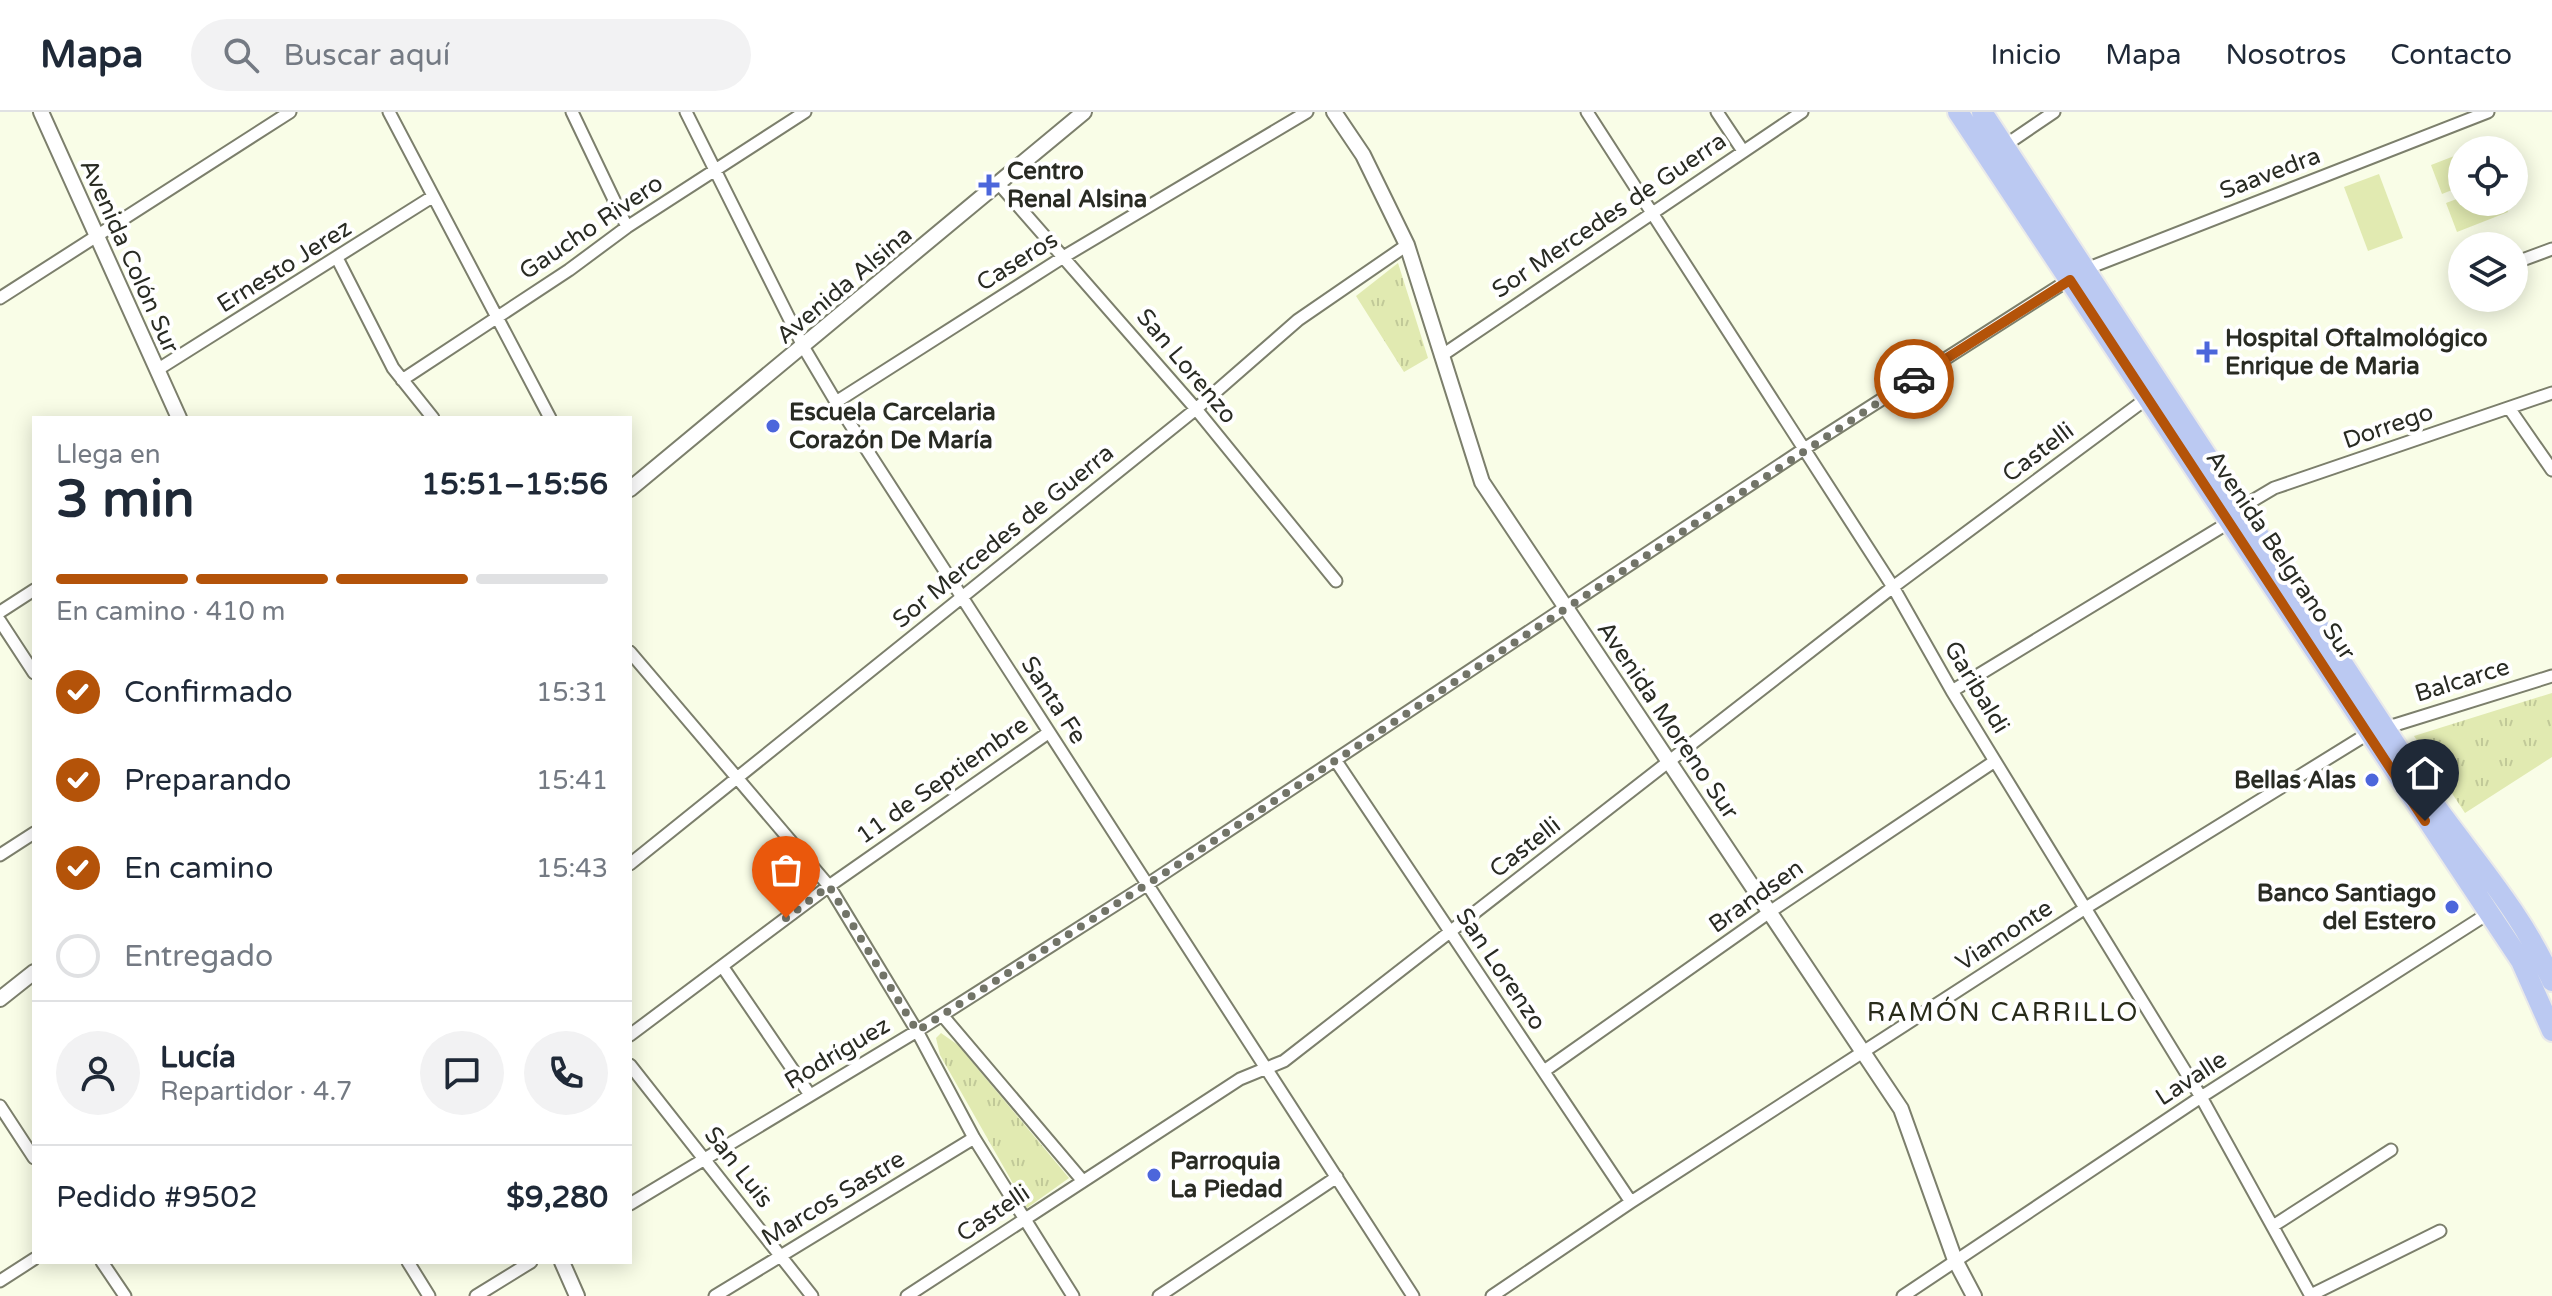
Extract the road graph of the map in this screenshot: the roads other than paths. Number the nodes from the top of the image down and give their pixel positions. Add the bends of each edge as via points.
1 (41, 112) edge
2 (290, 112) edge
3 (389, 112) edge
4 (572, 112) edge
5 (686, 112) edge
6 (805, 112) edge
7 (1084, 112) edge
8 (1307, 112) edge
9 (1334, 112) edge
10 (1587, 112) edge
11 (1717, 112) edge
12 (1802, 112) edge
13 (1958, 112) edge
14 (1982, 112) edge
15 (2054, 112) edge
16 (2488, 112) edge
17 (2004, 146) junction
18 (1743, 151) junction
19 (716, 172) junction
20 (999, 184) junction
21 (432, 197) junction
22 (1651, 212) junction
23 (627, 227) junction
24 (98, 236) junction
25 (1407, 245) junction
26 (2552, 249) edge
27 (1065, 256) junction
28 (337, 258) junction
29 (2528, 258) edge
30 (2078, 275) junction
31 (0, 298) edge
32 (496, 317) junction
33 (804, 348) junction
34 (1441, 356) junction
35 (157, 370) junction
36 (402, 380) junction
37 (2552, 393) edge
38 (2146, 399) junction
39 (836, 402) junction
40 (2509, 408) junction
41 (1196, 409) junction
42 (178, 416) edge
43 (431, 416) edge
44 (549, 416) edge
45 (1804, 449) junction
46 (2552, 470) edge
47 (632, 487) edge
48 (2242, 507) junction
49 (2228, 523) junction
50 (1336, 581) dead end
51 (1893, 587) junction
52 (32, 591) edge
53 (962, 598) junction
54 (1565, 608) junction
55 (0, 612) edge
56 (0, 621) edge
57 (632, 654) edge
58 (32, 670) edge
59 (2552, 676) edge
60 (1952, 691) junction
61 (2377, 730) junction
62 (1048, 733) junction
63 (1336, 761) junction
64 (1995, 761) junction
65 (1670, 762) junction
66 (737, 777) junction
67 (32, 834) edge
68 (0, 855) edge
69 (632, 862) edge
70 (1148, 884) junction
71 (829, 886) junction
72 (2506, 902) junction
73 (2084, 909) junction
74 (1771, 911) junction
75 (2487, 914) junction
76 (1449, 933) junction
77 (722, 966) junction
78 (32, 974) edge
79 (2552, 981) edge
80 (0, 999) edge
81 (942, 1015) junction
82 (917, 1031) junction
83 (2552, 1031) edge
84 (632, 1034) edge
85 (1865, 1052) junction
86 (632, 1068) edge
87 (1267, 1068) junction
88 (1544, 1071) junction
89 (810, 1095) junction
90 (2201, 1097) junction
91 (0, 1106) edge
92 (974, 1138) junction
93 (2391, 1150) dead end
94 (32, 1155) edge
95 (706, 1161) junction
96 (1337, 1177) junction
97 (1082, 1180) junction
98 (1631, 1202) junction
99 (632, 1203) edge
100 (1025, 1218) junction
101 (2273, 1226) junction
102 (2440, 1231) dead end
103 (781, 1256) junction
104 (32, 1260) edge
105 (1955, 1260) junction
106 (103, 1264) edge
107 (409, 1264) edge
108 (528, 1264) edge
109 (563, 1264) edge
110 (0, 1281) edge
111 (2311, 1295) edge
112 (125, 1296) edge
113 (429, 1296) edge
114 (476, 1296) edge
115 (577, 1296) edge
116 (715, 1296) edge
117 (812, 1296) edge
118 (907, 1296) edge
119 (1073, 1296) edge
120 (1159, 1296) edge
121 (1413, 1296) edge
122 (1492, 1296) edge
123 (1903, 1296) edge
124 (1974, 1296) edge

1 - 24 street, Avenida Colón Sur
2 - 24 street
3 - 21 street
4 - 23 street
5 - 19 street, Santa Fe
6 - 19 street, Gaucho Rivero
7 - 20 street, Avenida Alsina
8 - 27 street, Caseros
9 - 25 street, Avenida Moreno Sur via 1363,155
10 - 22 street, Garibaldi
11 - 18 street
12 - 18 street, Sor Mercedes de Guerra
13 - 30 highway, Avenida Belgrano Sur
14 - 17 highway, Avenida Belgrano Sur
15 - 17 street
16 - 30 street, Saavedra
17 - 30 highway, Avenida Belgrano Sur
18 - 22 street, Sor Mercedes de Guerra
19 - 23 street, Gaucho Rivero
19 - 33 street, Santa Fe
20 - 27 street, San Lorenzo
20 - 33 street, Avenida Alsina
21 - 28 street, Ernesto Jerez
21 - 32 street
22 - 34 street, Sor Mercedes de Guerra
22 - 45 street, Garibaldi
23 - 32 street, Gaucho Rivero
24 - 31 street
24 - 35 street, Avenida Colón Sur
25 - 34 street, Avenida Moreno Sur
25 - 41 street, Sor Mercedes de Guerra via 1298,320
26 - 29 street
27 - 39 street, Caseros
27 - 41 street, San Lorenzo
28 - 35 street, Ernesto Jerez
28 - 36 street
30 - 38 highway, Avenida Belgrano Sur
30 - 45 street, Rodríguez
30 - 48 highway, Avenida Belgrano Sur
32 - 36 street, Gaucho Rivero
32 - 44 street
33 - 39 street, Santa Fe
33 - 47 street, Avenida Alsina
34 - 54 street, Avenida Moreno Sur via 1482,482
35 - 42 street, Avenida Colón Sur
36 - 43 street
37 - 40 street, Dorrego
38 - 49 highway, Avenida Belgrano Sur
38 - 51 street, Castelli
39 - 53 street, Santa Fe
40 - 46 street
40 - 48 street, Dorrego via 2274,488
41 - 50 street, San Lorenzo
41 - 53 street, Sor Mercedes de Guerra
45 - 51 street, Garibaldi
45 - 54 street, Rodríguez
48 - 61 highway, Avenida Belgrano Sur
49 - 60 street
49 - 61 highway, Avenida Belgrano Sur
51 - 60 street, Garibaldi
51 - 65 street, Castelli
52 - 55 street
53 - 62 street, Santa Fe
53 - 66 street, Sor Mercedes de Guerra
54 - 63 street, Rodríguez
54 - 65 street, Avenida Moreno Sur
56 - 58 street
57 - 66 street
59 - 61 street, Balcarce
60 - 64 street, Garibaldi
61 - 72 highway, Avenida Belgrano Sur
61 - 73 street, Viamonte
61 - 75 highway, Avenida Belgrano Sur
62 - 70 street, Santa Fe
62 - 71 street, 11 de Septiembre
63 - 70 street, Rodríguez
63 - 76 street, San Lorenzo
64 - 73 street, Garibaldi
64 - 74 street, Brandsen
65 - 74 street, Avenida Moreno Sur
65 - 76 street, Castelli
66 - 69 street, Sor Mercedes de Guerra
66 - 71 street
67 - 68 street
70 - 81 street, Rodríguez
70 - 87 street, Santa Fe
71 - 77 street, 11 de Septiembre
71 - 82 street
72 - 75 street, Lavalle
72 - 79 highway, Avenida Belgrano Sur
73 - 85 street, Viamonte
73 - 90 street, Garibaldi
74 - 85 street, Avenida Moreno Sur
74 - 88 street, Brandsen
75 - 83 highway, Avenida Belgrano Sur via 2532,980
75 - 90 street, Lavalle
76 - 87 street, Castelli via 1284,1061
76 - 88 street, San Lorenzo
77 - 84 street, 11 de Septiembre
77 - 89 street
78 - 80 street
81 - 82 street, Rodríguez
81 - 97 street
82 - 89 street, Rodríguez
82 - 92 street
85 - 98 street, Viamonte
85 - 105 street, Avenida Moreno Sur via 1909,1124
86 - 95 street, San Luis
87 - 96 street, Santa Fe
87 - 97 street, Castelli via 1240,1079
88 - 98 street, San Lorenzo
89 - 95 street, Rodríguez
90 - 101 street, Garibaldi
90 - 105 street, Lavalle
91 - 94 street
92 - 100 street
92 - 103 street, Marcos Sastre
93 - 101 street
95 - 99 street, Rodríguez
95 - 103 street, San Luis
96 - 120 street
96 - 121 street, Santa Fe
97 - 100 street, Castelli
98 - 122 street, Viamonte
100 - 118 street, Castelli
100 - 119 street
101 - 111 street, Garibaldi
102 - 111 street
103 - 116 street, Marcos Sastre
103 - 117 street, San Luis
104 - 110 street
105 - 123 street, Lavalle
105 - 124 street, Avenida Moreno Sur
106 - 112 street
107 - 113 street
108 - 114 street
109 - 115 street

